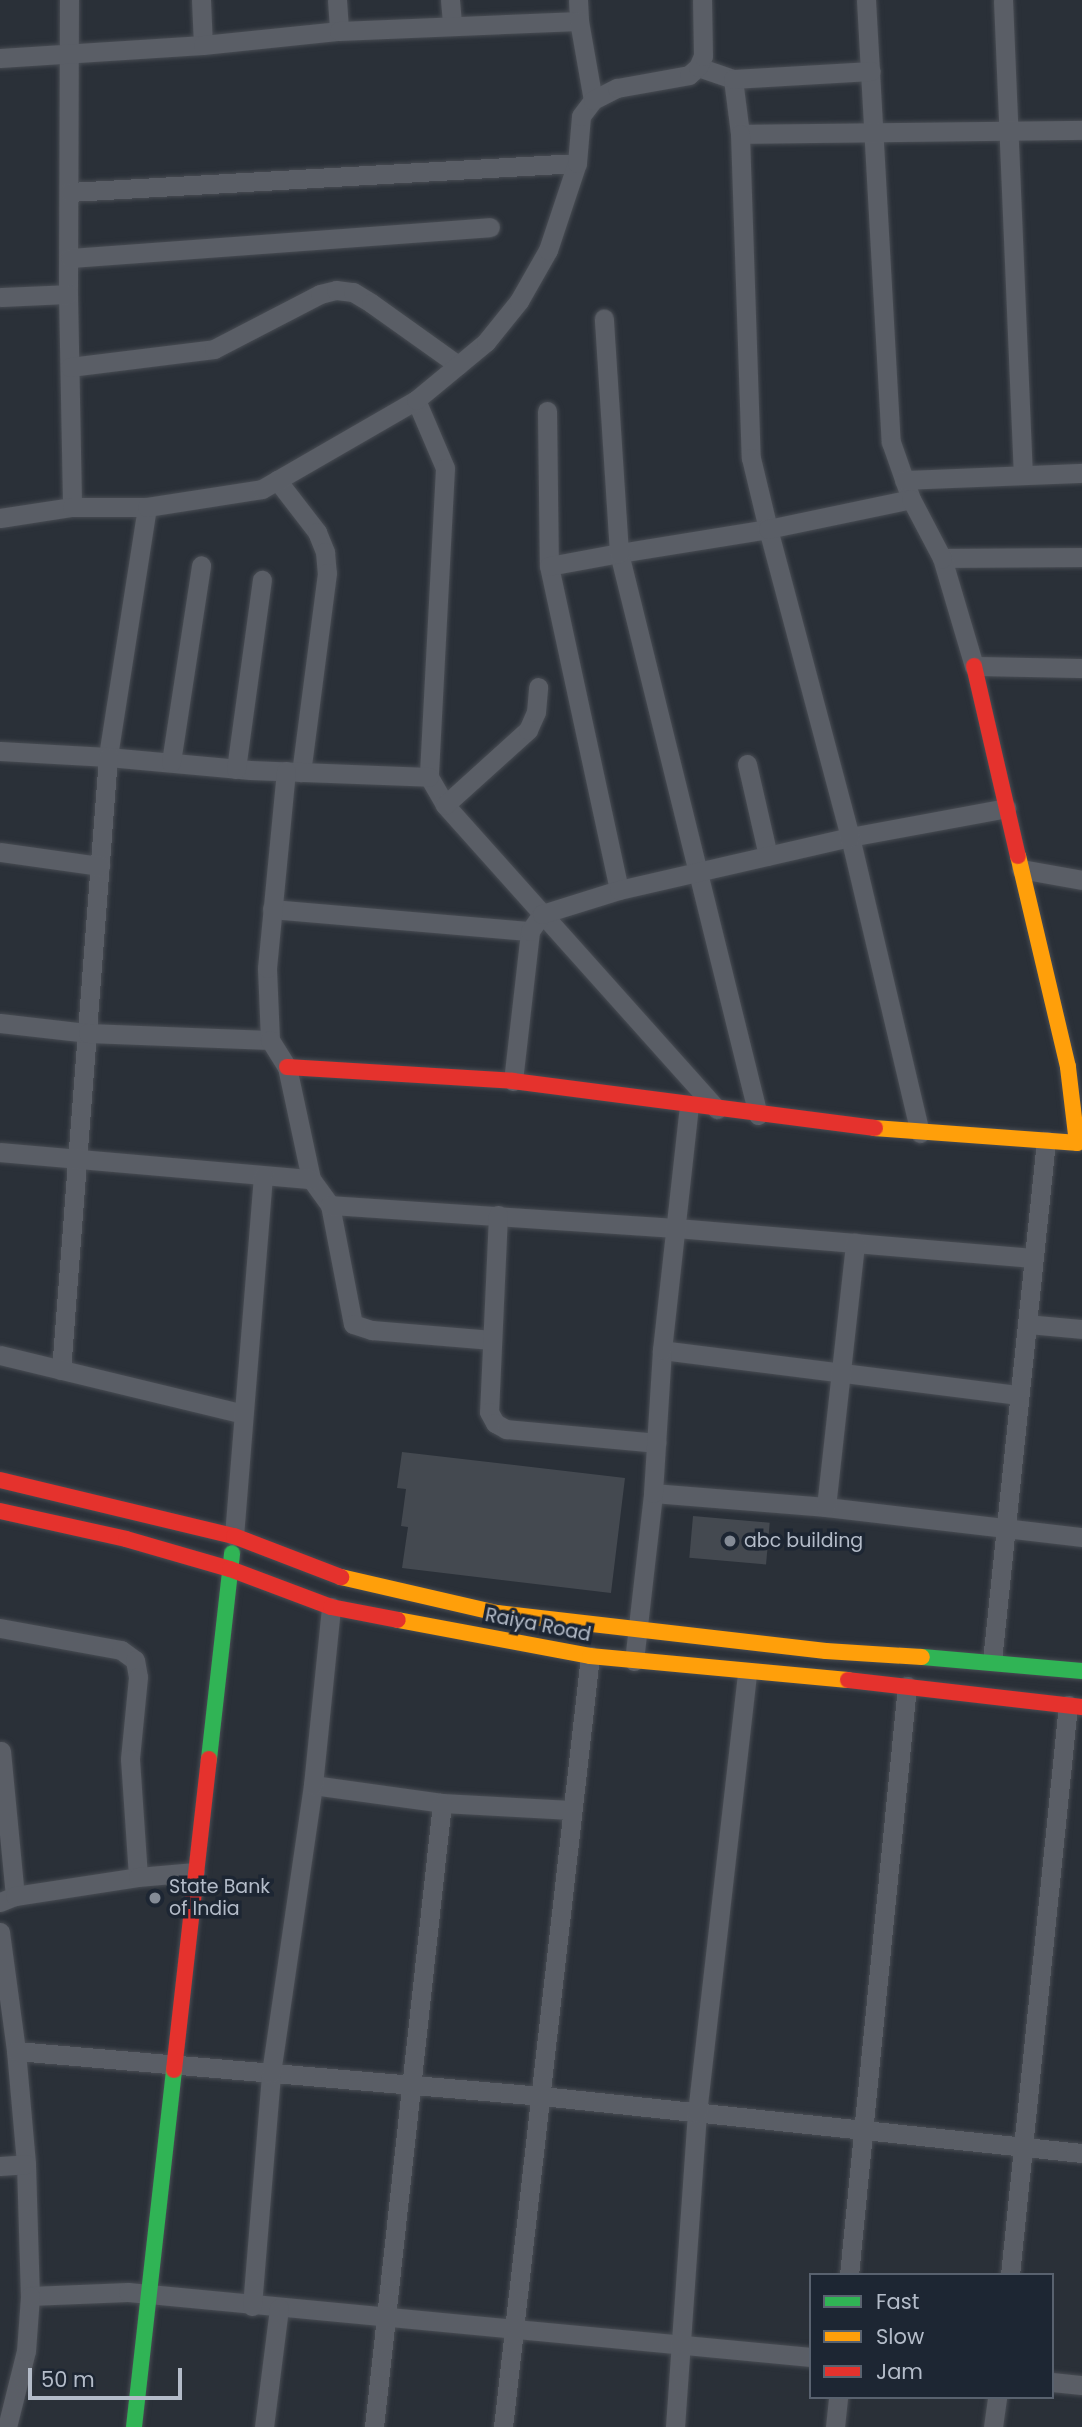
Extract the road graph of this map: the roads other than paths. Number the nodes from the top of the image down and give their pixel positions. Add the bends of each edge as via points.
1 (69, 0) edge
2 (201, 0) edge
3 (337, 0) edge
4 (450, 0) edge
5 (578, 0) edge
6 (702, 0) edge
7 (866, 0) edge
8 (1003, 0) edge
9 (579, 21) junction
10 (452, 25) junction
11 (339, 31) junction
12 (203, 45) junction
13 (71, 55) junction
14 (0, 58) edge
15 (698, 67) junction
16 (871, 71) junction
17 (733, 79) junction
18 (593, 100) junction
19 (1082, 130) edge
20 (1008, 131) junction
21 (740, 134) junction
22 (875, 134) junction
23 (577, 163) junction
24 (70, 192) junction
25 (490, 226) dead end
26 (70, 258) junction
27 (68, 294) junction
28 (0, 297) edge
29 (604, 318) dead end
30 (458, 365) junction
31 (70, 367) junction
32 (416, 400) junction
33 (547, 411) dead end
34 (1082, 473) edge
35 (1023, 475) junction
36 (277, 480) junction
37 (907, 489) junction
38 (72, 507) junction
39 (147, 507) junction
40 (0, 518) edge
41 (768, 529) junction
42 (619, 553) junction
43 (1082, 557) edge
44 (942, 558) junction
45 (201, 565) dead end
46 (549, 566) junction
47 (262, 580) dead end
48 (974, 666) junction
49 (1082, 667) edge
50 (538, 687) dead end
51 (0, 751) edge
52 (108, 757) junction
53 (171, 762) junction
54 (747, 764) dead end
55 (236, 769) junction
56 (293, 771) junction
57 (429, 777) junction
58 (445, 805) junction
59 (1006, 808) junction
60 (850, 838) junction
61 (0, 852) edge
62 (768, 856) junction
63 (100, 866) junction
64 (1021, 869) junction
65 (698, 872) junction
66 (1082, 880) edge
67 (619, 890) junction
68 (272, 909) junction
69 (542, 914) junction
70 (530, 931) junction
71 (0, 1023) edge
72 (89, 1033) junction
73 (270, 1040) junction
74 (286, 1067) junction
75 (513, 1081) junction
76 (689, 1105) junction
77 (717, 1109) junction
78 (758, 1115) junction
79 (919, 1133) junction
80 (1046, 1141) junction
81 (1079, 1143) edge
82 (0, 1152) edge
83 (80, 1157) junction
84 (263, 1175) junction
85 (311, 1179) junction
86 (330, 1205) junction
87 (498, 1215) junction
88 (677, 1228) junction
89 (855, 1243) junction
90 (1033, 1258) junction
91 (1027, 1324) junction
92 (1082, 1329) edge
93 (492, 1340) junction
94 (662, 1350) junction
95 (0, 1355) edge
96 (61, 1370) junction
97 (839, 1372) junction
98 (1019, 1395) junction
99 (243, 1414) junction
100 (656, 1443) junction
101 (0, 1480) edge
102 (653, 1493) junction
103 (826, 1507) junction
104 (0, 1511) edge
105 (1006, 1527) junction
106 (234, 1536) junction
107 (1082, 1537) edge
108 (230, 1569) junction
109 (331, 1607) junction
110 (0, 1628) edge
111 (640, 1630) junction
112 (590, 1656) junction
113 (634, 1661) junction
114 (992, 1661) junction
115 (1082, 1671) edge
116 (747, 1673) junction
117 (908, 1686) junction
118 (1075, 1706) edge
119 (1, 1751) edge
120 (313, 1785) junction
121 (442, 1802) junction
122 (571, 1810) junction
123 (195, 1872) junction
124 (138, 1877) junction
125 (7, 1899) edge
126 (0, 1932) edge
127 (16, 2050) junction
128 (176, 2063) junction
129 (271, 2073) junction
130 (413, 2085) junction
131 (542, 2096) junction
132 (697, 2113) junction
133 (864, 2130) junction
134 (1022, 2147) junction
135 (1082, 2153) edge
136 (26, 2164) junction
137 (0, 2166) edge
138 (849, 2273) edge
139 (1010, 2273) edge
140 (30, 2296) junction
141 (147, 2296) junction
142 (252, 2306) junction
143 (279, 2308) junction
144 (386, 2318) junction
145 (512, 2330) junction
146 (680, 2345) junction
147 (809, 2357) edge
148 (1054, 2382) edge
149 (1082, 2385) edge
150 (838, 2399) edge
151 (997, 2399) edge
152 (8, 2427) edge
153 (134, 2427) edge
154 (264, 2427) edge
155 (374, 2427) edge
156 (503, 2427) edge
157 (675, 2427) edge
158 (835, 2427) edge
159 (993, 2427) edge

1 - 13 street
2 - 12 street
3 - 11 street
4 - 10 street
5 - 9 street
6 - 15 street via 703,56
7 - 16 street
8 - 20 street
9 - 10 street
9 - 18 street
10 - 11 street
11 - 12 street
12 - 13 street
13 - 14 street
13 - 24 street
15 - 17 street
15 - 18 street via 689,75 617,88
16 - 17 street
16 - 22 street
17 - 21 street
18 - 23 street via 582,116
19 - 20 street
20 - 22 street
20 - 35 street
21 - 22 street
21 - 41 street via 751,458
22 - 37 street via 891,442
23 - 24 street
23 - 30 street via 548,250 519,301 486,342
24 - 26 street
25 - 26 street
26 - 27 street
27 - 28 street
27 - 31 street
29 - 42 street
30 - 31 street via 371,303 353,292 336,290 214,349
30 - 32 street
31 - 38 street
32 - 36 street
32 - 57 street via 445,468
33 - 46 street
34 - 35 street
35 - 37 street
36 - 39 street via 262,489
36 - 56 street via 317,532 327,573
37 - 41 street
37 - 44 street
38 - 39 street
38 - 40 street
39 - 52 street
41 - 42 street
41 - 60 street
42 - 46 street
42 - 65 street
43 - 44 street
44 - 48 street
45 - 53 street
46 - 67 street
47 - 55 street
48 - 49 street
48 - 59 street
50 - 58 street via 536,712 528,730
51 - 52 street
52 - 53 street
52 - 63 street
53 - 55 street
54 - 62 street
55 - 56 street
56 - 57 street
56 - 68 street
57 - 58 street
58 - 69 street
59 - 60 street
59 - 64 street
60 - 62 street
60 - 79 street
61 - 63 street
62 - 65 street
63 - 72 street
64 - 66 street
64 - 81 street via 1068,1067
65 - 67 street
65 - 78 street
67 - 69 street
68 - 70 street
68 - 73 street via 267,968
69 - 70 street
69 - 77 street
70 - 75 street
71 - 72 street
72 - 73 street
72 - 83 street
73 - 74 street
74 - 75 street
74 - 85 street
75 - 76 street
76 - 77 street
76 - 88 street
77 - 78 street
78 - 79 street
79 - 80 street
80 - 81 street
80 - 90 street
82 - 83 street
83 - 84 street
83 - 96 street
84 - 85 street
84 - 99 street
85 - 86 street
86 - 87 street
86 - 93 street via 353,1324 372,1330
87 - 88 street
87 - 93 street
88 - 89 street
88 - 94 street
89 - 90 street
89 - 97 street
90 - 91 street
91 - 92 street
91 - 98 street
93 - 100 street via 489,1412 495,1423 506,1429
94 - 97 street
94 - 100 street
95 - 96 street
96 - 99 street
97 - 98 street
97 - 103 street
98 - 105 street
99 - 106 street
100 - 102 street
101 - 106 street, Raiya Road
102 - 103 street
102 - 111 street
103 - 105 street
104 - 108 street, Raiya Road via 126,1539
105 - 107 street
105 - 114 street
106 - 108 street
106 - 111 street, Raiya Road via 334,1575 388,1588 497,1612
108 - 109 street, Raiya Road
108 - 123 street
109 - 112 street, Raiya Road
109 - 120 street
110 - 124 street via 121,1650 135,1660 138,1677 130,1759
111 - 113 street
111 - 114 street, Raiya Road via 826,1651
112 - 113 street, Raiya Road
112 - 122 street
113 - 116 street, Raiya Road
114 - 115 street, Raiya Road
116 - 117 street, Raiya Road
116 - 132 street
117 - 118 street, Raiya Road
117 - 133 street
118 - 134 street
119 - 125 street
120 - 121 street
120 - 129 street
121 - 122 street
121 - 130 street
122 - 131 street
123 - 124 street
123 - 128 street
124 - 125 street
126 - 127 street
127 - 128 street
127 - 136 street
128 - 129 street
128 - 141 street
129 - 130 street
129 - 142 street
130 - 131 street
130 - 144 street
131 - 132 street
131 - 145 street
132 - 133 street
132 - 146 street
133 - 134 street
133 - 138 street
134 - 135 street
134 - 139 street
136 - 137 street
136 - 140 street
140 - 141 street via 128,2292
140 - 152 street via 26,2351
141 - 142 street
141 - 153 street
142 - 143 street
143 - 144 street
143 - 154 street
144 - 145 street
144 - 155 street
145 - 146 street
145 - 156 street
146 - 147 street
146 - 157 street
148 - 149 street
150 - 158 street
151 - 159 street

